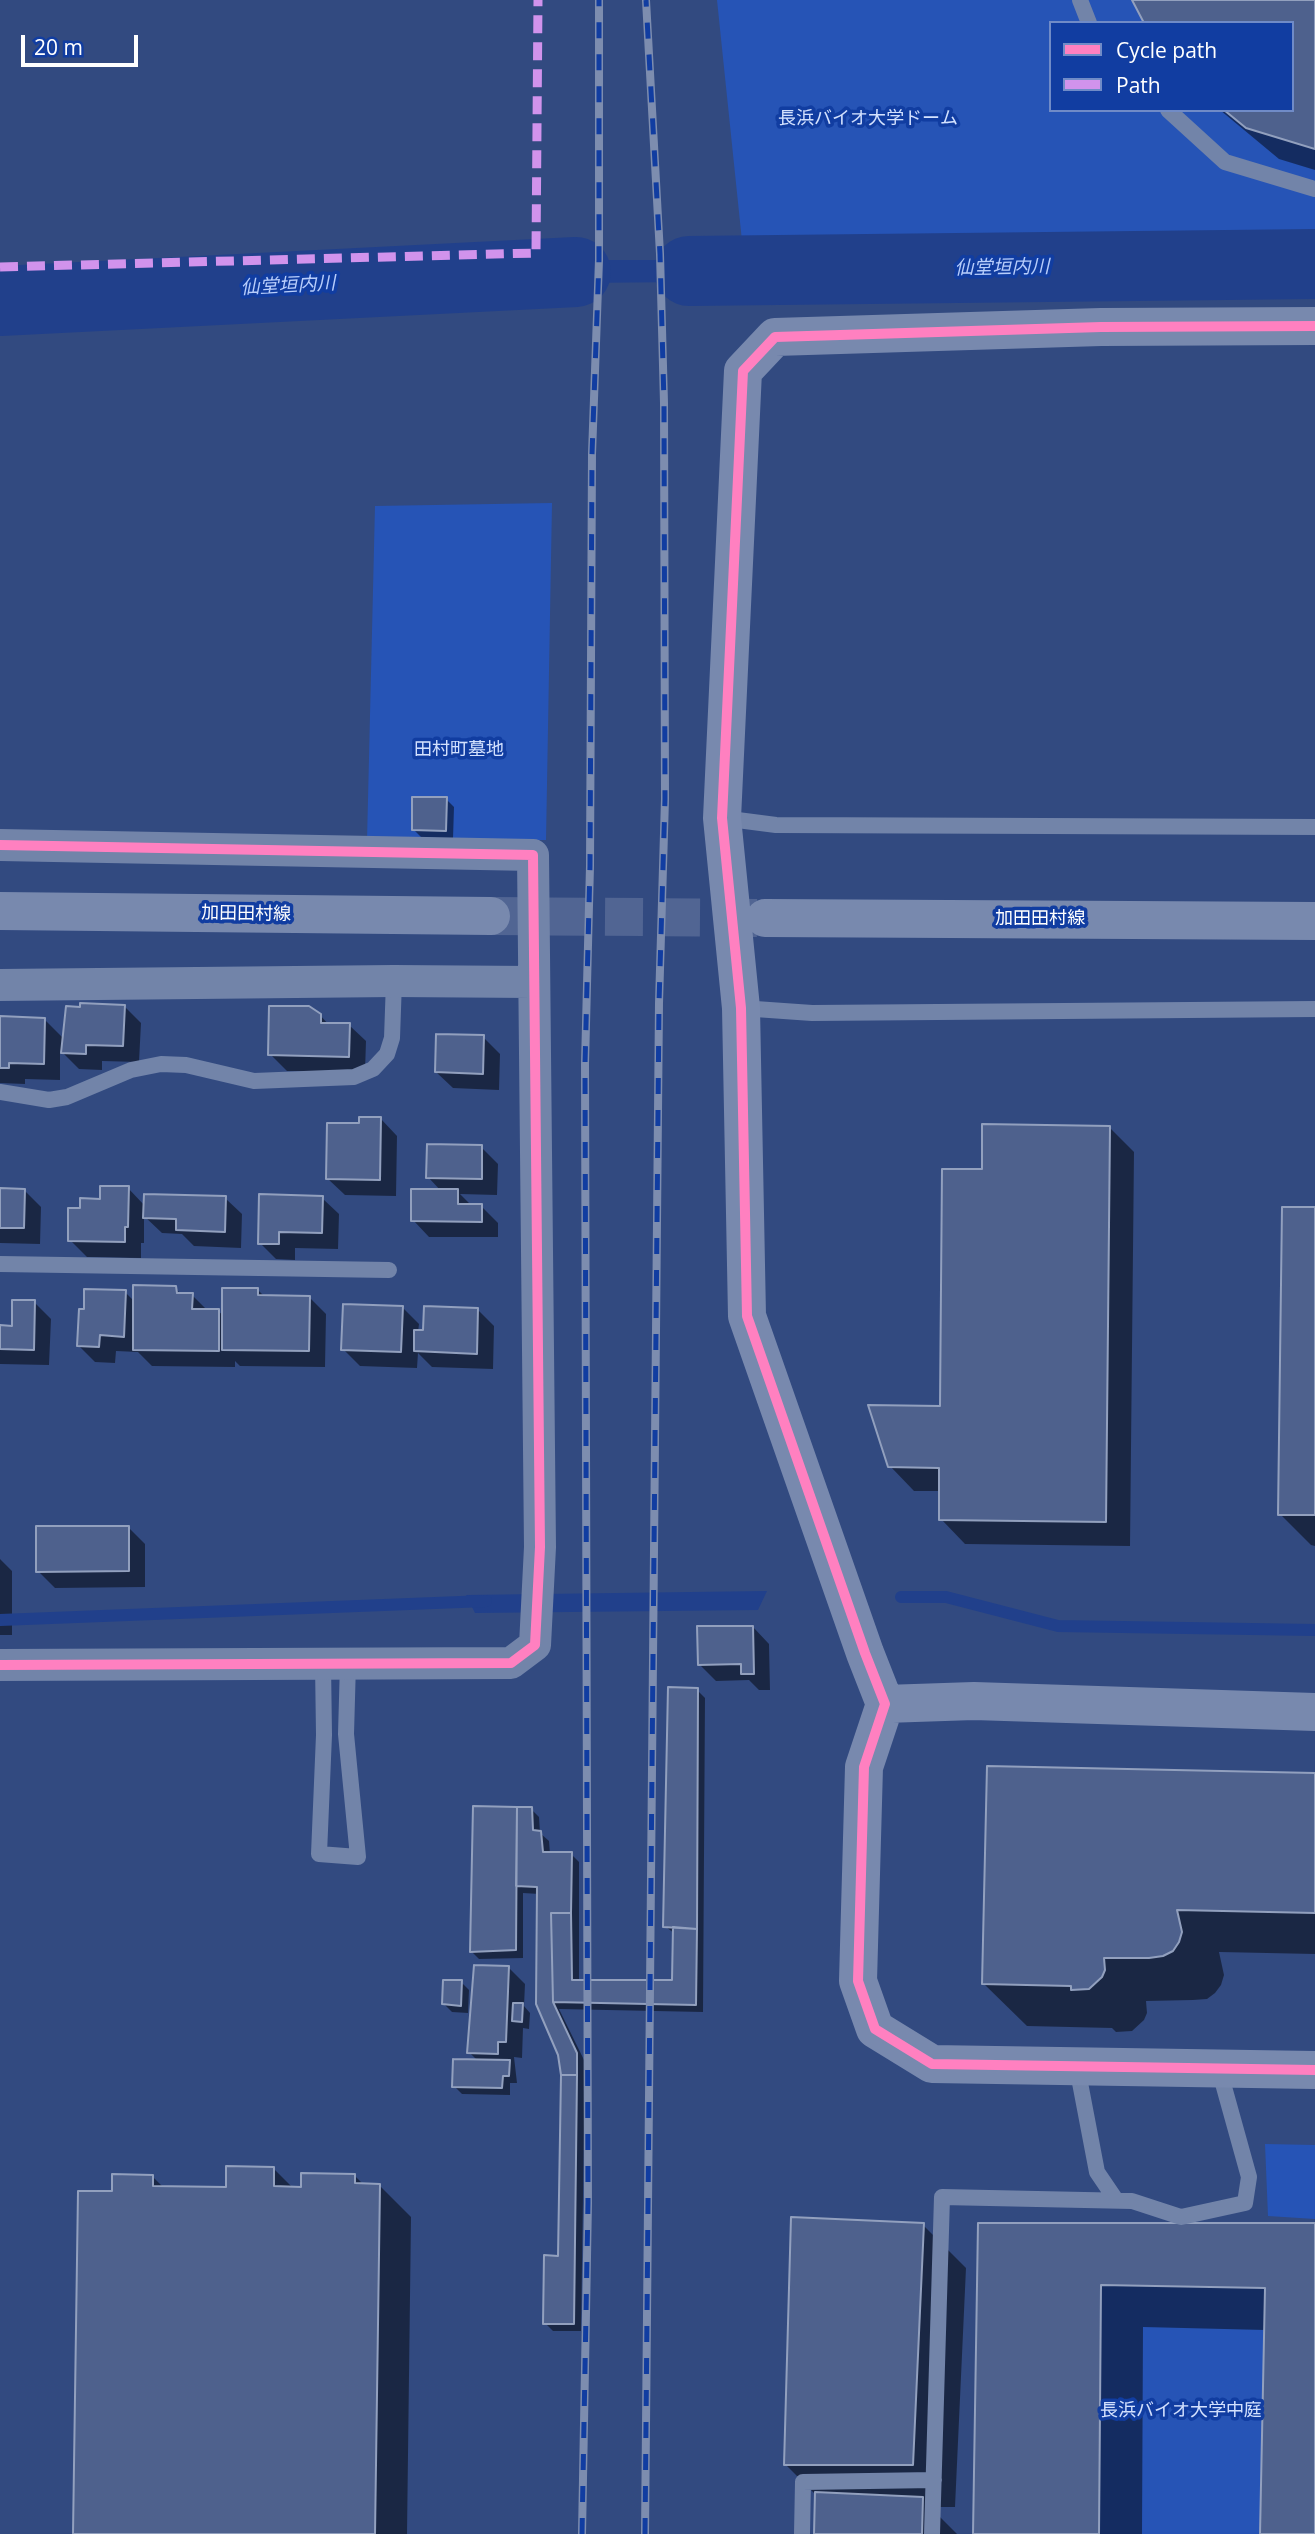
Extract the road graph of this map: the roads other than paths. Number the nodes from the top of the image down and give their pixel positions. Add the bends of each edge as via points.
1 (1080, 0) edge
2 (1088, 21) edge
3 (1170, 112) edge
4 (1315, 189) edge
5 (1315, 326) edge
6 (722, 818) junction
7 (1315, 827) edge
8 (0, 845) edge
9 (0, 911) edge
10 (491, 916) tunnel mouth
11 (765, 918) tunnel mouth
12 (1315, 921) edge
13 (394, 981) junction
14 (532, 982) junction
15 (0, 985) edge
16 (741, 1008) junction
17 (1315, 1009) edge
18 (0, 1092) edge
19 (0, 1264) edge
20 (389, 1270) dead end
21 (336, 1664) junction
22 (0, 1665) edge
23 (886, 1704) junction
24 (1315, 1712) edge
25 (1077, 2065) junction
26 (1219, 2068) junction
27 (1315, 2070) edge
28 (1116, 2200) junction
29 (934, 2480) junction
30 (803, 2534) edge
31 (932, 2534) edge

1 - 2 lane
3 - 4 lane via 1226,162
5 - 6 street via 775,337 743,371
6 - 7 lane via 776,825
6 - 16 street
8 - 14 street via 533,855
9 - 10 street, 加田田村線
11 - 12 street, 加田田村線
13 - 14 street
13 - 15 street
13 - 18 lane via 387,1054 373,1069 355,1077 254,1081 186,1065 161,1064 131,1070 67,1097 49,1100
14 - 21 street via 539,1568 535,1645 511,1663
16 - 17 lane via 813,1013
16 - 23 street via 747,1316
19 - 20 lane
21 - 21 lane via 346,1734 358,1857 319,1854 324,1735
21 - 22 street
23 - 24 street via 974,1701
23 - 25 street via 864,1767 858,1981 875,2029 932,2064
25 - 26 street
25 - 28 lane via 1097,2172
26 - 27 street
26 - 28 lane via 1249,2178 1245,2203 1181,2217
28 - 29 lane via 943,2197
29 - 30 lane via 803,2482
29 - 31 lane

